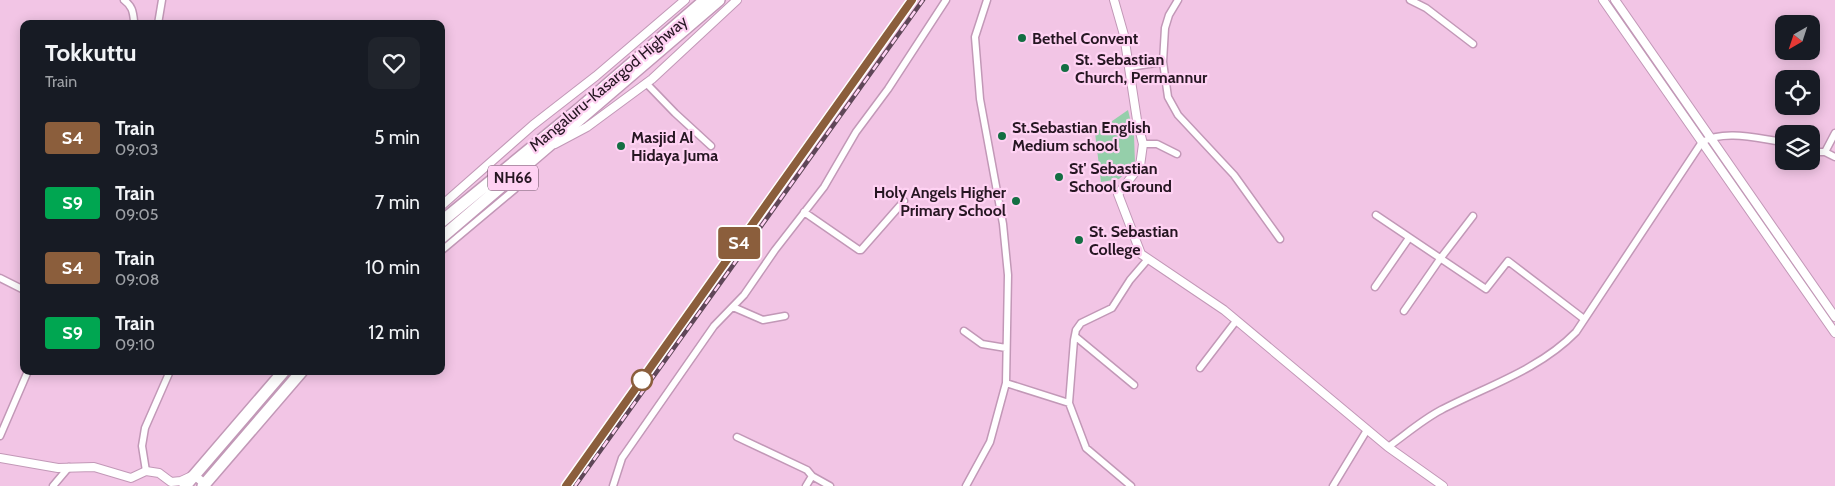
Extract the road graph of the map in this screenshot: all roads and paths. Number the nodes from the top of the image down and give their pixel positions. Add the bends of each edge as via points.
1 (124, 0) edge
2 (162, 0) edge
3 (685, 0) edge
4 (705, 0) edge
5 (719, 0) edge
6 (737, 0) edge
7 (946, 0) edge
8 (987, 0) edge
9 (1114, 0) edge
10 (1178, 0) edge
11 (1410, 0) edge
12 (1603, 0) edge
13 (1614, 0) edge
14 (134, 20) edge
15 (159, 20) edge
16 (1472, 44) dead end
17 (1163, 62) junction
18 (1129, 67) junction
19 (646, 83) junction
20 (581, 112) junction
21 (1835, 133) edge
22 (1710, 137) junction
23 (1775, 141) edge
24 (1702, 142) junction
25 (1143, 144) junction
26 (551, 145) junction
27 (711, 146) dead end
28 (1820, 152) edge
29 (1825, 152) junction
30 (1177, 154) dead end
31 (1835, 157) edge
32 (522, 170) junction
33 (904, 200) dead end
34 (445, 202) edge
35 (804, 212) junction
36 (1376, 215) dead end
37 (1473, 216) dead end
38 (445, 219) edge
39 (445, 235) edge
40 (1409, 238) junction
41 (1280, 239) dead end
42 (445, 248) edge
43 (1440, 258) junction
44 (1148, 259) junction
45 (0, 278) edge
46 (1375, 287) dead end
47 (20, 288) edge
48 (733, 307) junction
49 (1404, 311) dead end
50 (785, 316) dead end
51 (1835, 317) edge
52 (1584, 319) junction
53 (1236, 321) junction
54 (964, 331) dead end
55 (1835, 333) edge
56 (1076, 337) junction
57 (1006, 348) junction
58 (1200, 368) dead end
59 (26, 375) edge
60 (168, 375) edge
61 (281, 375) edge
62 (299, 375) edge
63 (1006, 383) junction
64 (1134, 385) dead end
65 (1069, 403) junction
66 (1368, 430) junction
67 (0, 436) edge
68 (736, 437) dead end
69 (1388, 447) junction
70 (0, 458) edge
71 (69, 467) junction
72 (146, 471) junction
73 (194, 475) junction
74 (812, 476) junction
75 (204, 485) edge
76 (53, 486) edge
77 (185, 486) edge
78 (613, 486) edge
79 (806, 486) edge
80 (830, 486) edge
81 (966, 486) edge
82 (1131, 486) edge
83 (1333, 486) edge
84 (1443, 486) edge

1 - 14 street via 130,4
2 - 15 street
3 - 34 street
4 - 20 highway, Mangaluru-Kasargod Highway / NH66
5 - 20 highway, Mangaluru-Kasargod Highway / NH66
6 - 19 street
7 - 35 street via 856,132 824,187
8 - 57 street via 975,37 980,99 1003,224 1008,275
9 - 18 street
10 - 17 street via 1165,28
11 - 16 street via 1426,8
12 - 24 street
13 - 22 street
17 - 18 street
17 - 41 street via 1168,97 1178,115 1234,175
18 - 25 street
19 - 26 street via 588,128
19 - 27 street
20 - 26 highway, Mangaluru-Kasargod Highway / NH66
20 - 38 highway, Mangaluru-Kasargod Highway / NH66
21 - 29 street
22 - 23 street via 1737,135
22 - 24 street
22 - 51 street
24 - 52 street
24 - 55 street
25 - 30 street via 1157,144
25 - 44 street via 1140,166 1118,194 1141,254
26 - 32 highway, Mangaluru-Kasargod Highway / NH66
28 - 29 street
29 - 31 street
32 - 39 highway, Mangaluru-Kasargod Highway / NH66
32 - 42 street via 515,189
33 - 35 street via 858,250
35 - 48 street
36 - 40 street
37 - 43 street
40 - 43 street
40 - 46 street
43 - 49 street
43 - 52 street via 1486,289 1508,261
44 - 53 street
44 - 56 street via 1112,308 1081,323
45 - 47 street
48 - 50 street via 763,320
48 - 78 street via 714,326 622,458
52 - 69 street via 1565,343 1540,361 1439,411
53 - 58 street
53 - 66 street
54 - 57 street via 982,344
56 - 64 street
56 - 65 street
57 - 63 street
59 - 67 street
60 - 72 street via 144,428 142,446
61 - 73 highway
62 - 75 highway
63 - 65 street
63 - 81 street via 990,442
65 - 82 street via 1086,448
66 - 69 street
66 - 83 street
68 - 74 street via 807,470
69 - 84 street
70 - 71 street
71 - 72 street via 94,467 131,478
71 - 76 street
72 - 73 street via 159,473 171,482
73 - 75 street
73 - 77 highway
74 - 79 street
74 - 80 street

